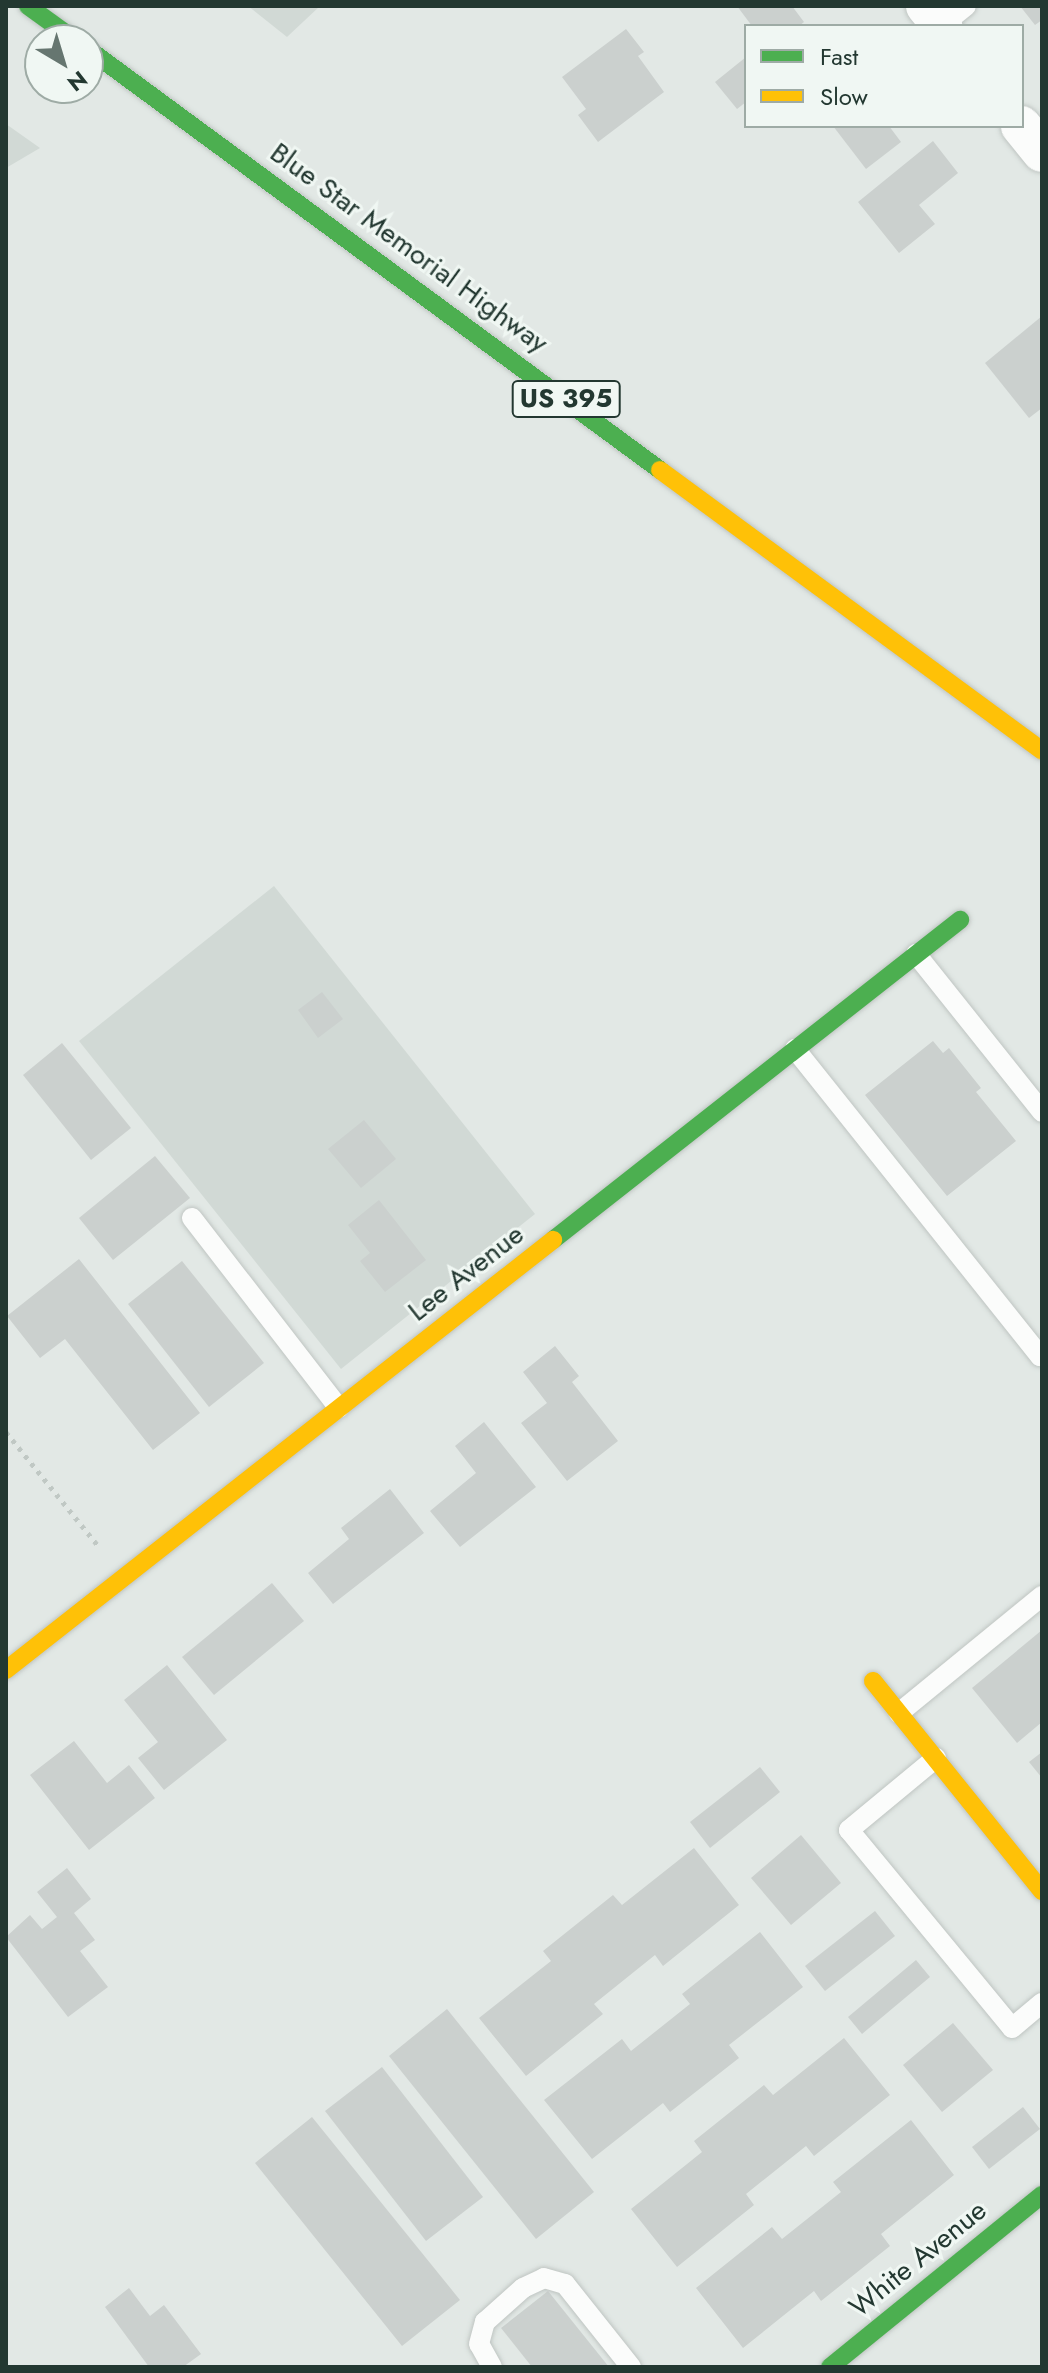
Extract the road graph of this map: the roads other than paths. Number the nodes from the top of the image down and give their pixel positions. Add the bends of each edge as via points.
1 (28, 6) edge
2 (926, 6) edge
3 (966, 6) edge
4 (53, 24) edge
5 (940, 24) edge
6 (944, 24) edge
7 (104, 61) edge
8 (1023, 128) edge
9 (1042, 152) edge
10 (1042, 751) edge
11 (960, 920) dead end
12 (916, 954) junction
13 (795, 1049) junction
14 (1042, 1112) edge
15 (192, 1218) dead end
16 (1042, 1355) edge
17 (339, 1408) junction
18 (1042, 1596) edge
19 (6, 1670) edge
20 (873, 1681) dead end
21 (899, 1713) junction
22 (936, 1758) junction
23 (1042, 1891) edge
24 (1042, 2003) edge
25 (1042, 2195) edge
26 (492, 2367) edge
27 (631, 2367) edge
28 (830, 2367) edge

1 - 4 main road
2 - 5 street
3 - 6 lane
7 - 10 main road, Blue Star Memorial Highway / US 395
8 - 9 street
11 - 12 main road, Lee Avenue
12 - 13 main road, Lee Avenue
12 - 14 lane
13 - 16 lane
13 - 17 main road, Lee Avenue
15 - 17 lane
17 - 19 main road, Lee Avenue
18 - 21 lane
20 - 21 main road
21 - 22 main road
22 - 23 main road
22 - 24 lane via 849,1830 1012,2028
25 - 28 main road, White Avenue
26 - 27 lane via 479,2344 485,2322 523,2288 544,2278 565,2284

